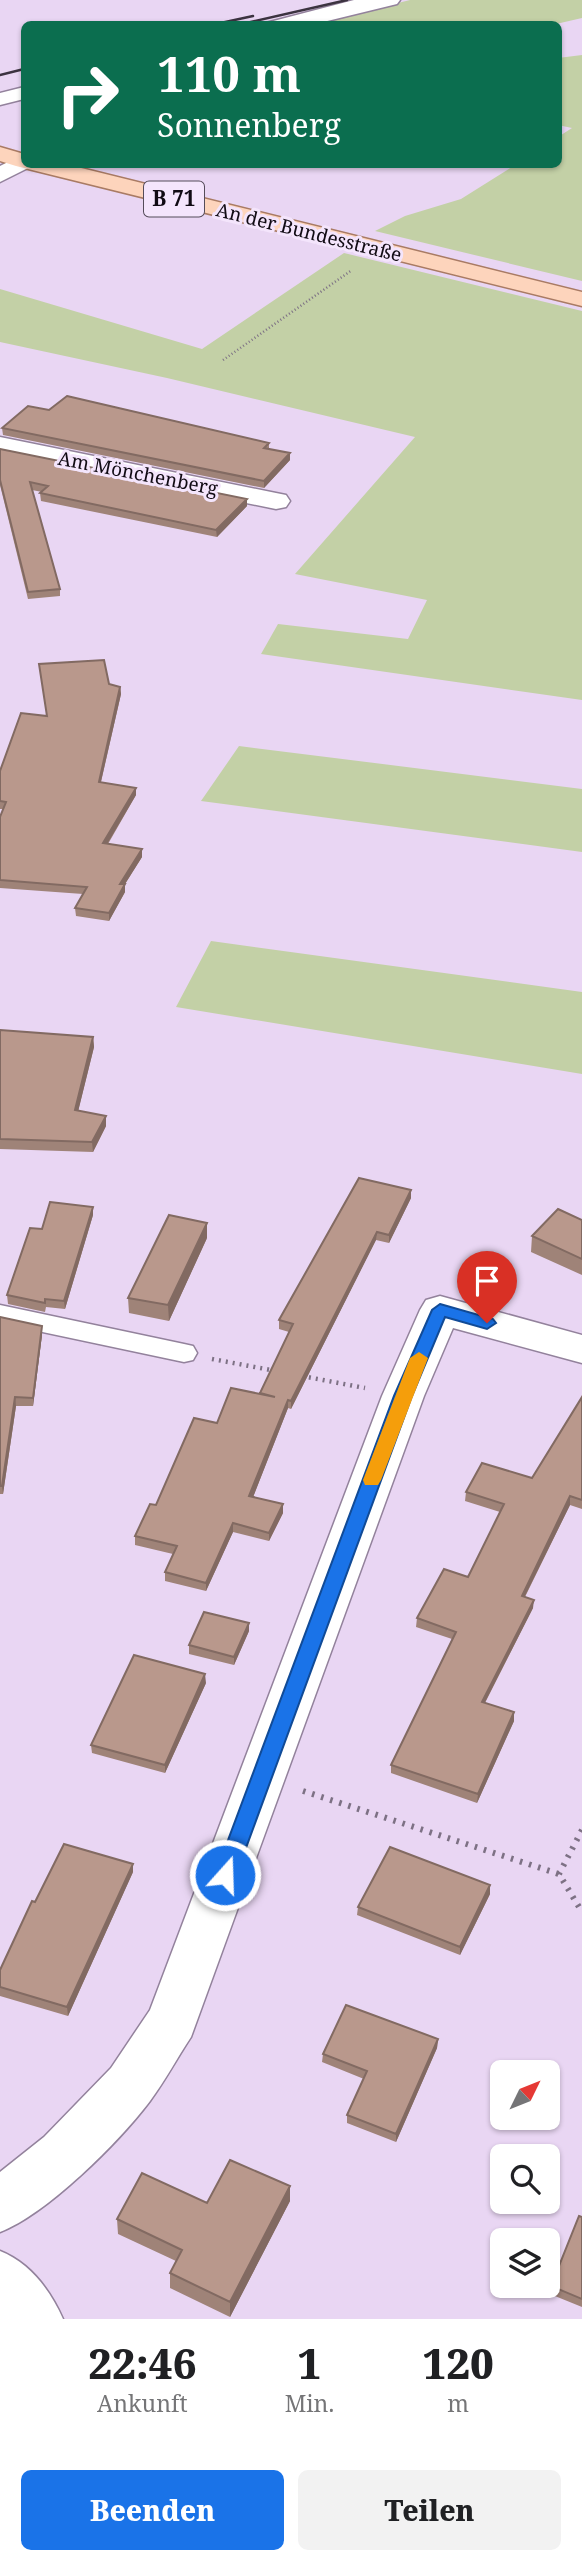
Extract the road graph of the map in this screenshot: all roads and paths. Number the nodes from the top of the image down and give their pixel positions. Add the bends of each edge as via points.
1 (370, 0) edge
2 (390, 0) edge
3 (281, 21) edge
4 (305, 21) edge
5 (21, 94) edge
6 (0, 99) edge
7 (0, 154) edge
8 (21, 160) edge
9 (21, 163) edge
10 (52, 168) edge
11 (0, 175) edge
12 (381, 250) junction
13 (582, 299) edge
14 (223, 360) dead end
15 (0, 445) edge
16 (276, 501) dead end
17 (0, 1314) edge
18 (582, 1349) edge
19 (184, 1353) joint
20 (280, 1372) edge
21 (294, 1374) edge
22 (403, 1396) junction
23 (261, 1777) junction
24 (582, 1830) edge
25 (559, 1874) junction
26 (582, 1912) edge
27 (0, 2206) edge
28 (0, 2278) edge
29 (34, 2319) edge

1 - 3 lane
2 - 4 street
5 - 6 street
7 - 8 main road
9 - 11 street
10 - 12 main road, An der Bundesstraße / B 71
12 - 13 main road, An der Bundesstraße / B 71
12 - 14 path
15 - 16 street, Am Mönchenberg
17 - 19 lane
18 - 22 street via 440,1310
19 - 20 path
21 - 22 path
22 - 23 street
23 - 25 path
23 - 27 street via 172,2021 130,2085 63,2155
24 - 25 path
25 - 26 path
28 - 29 street

